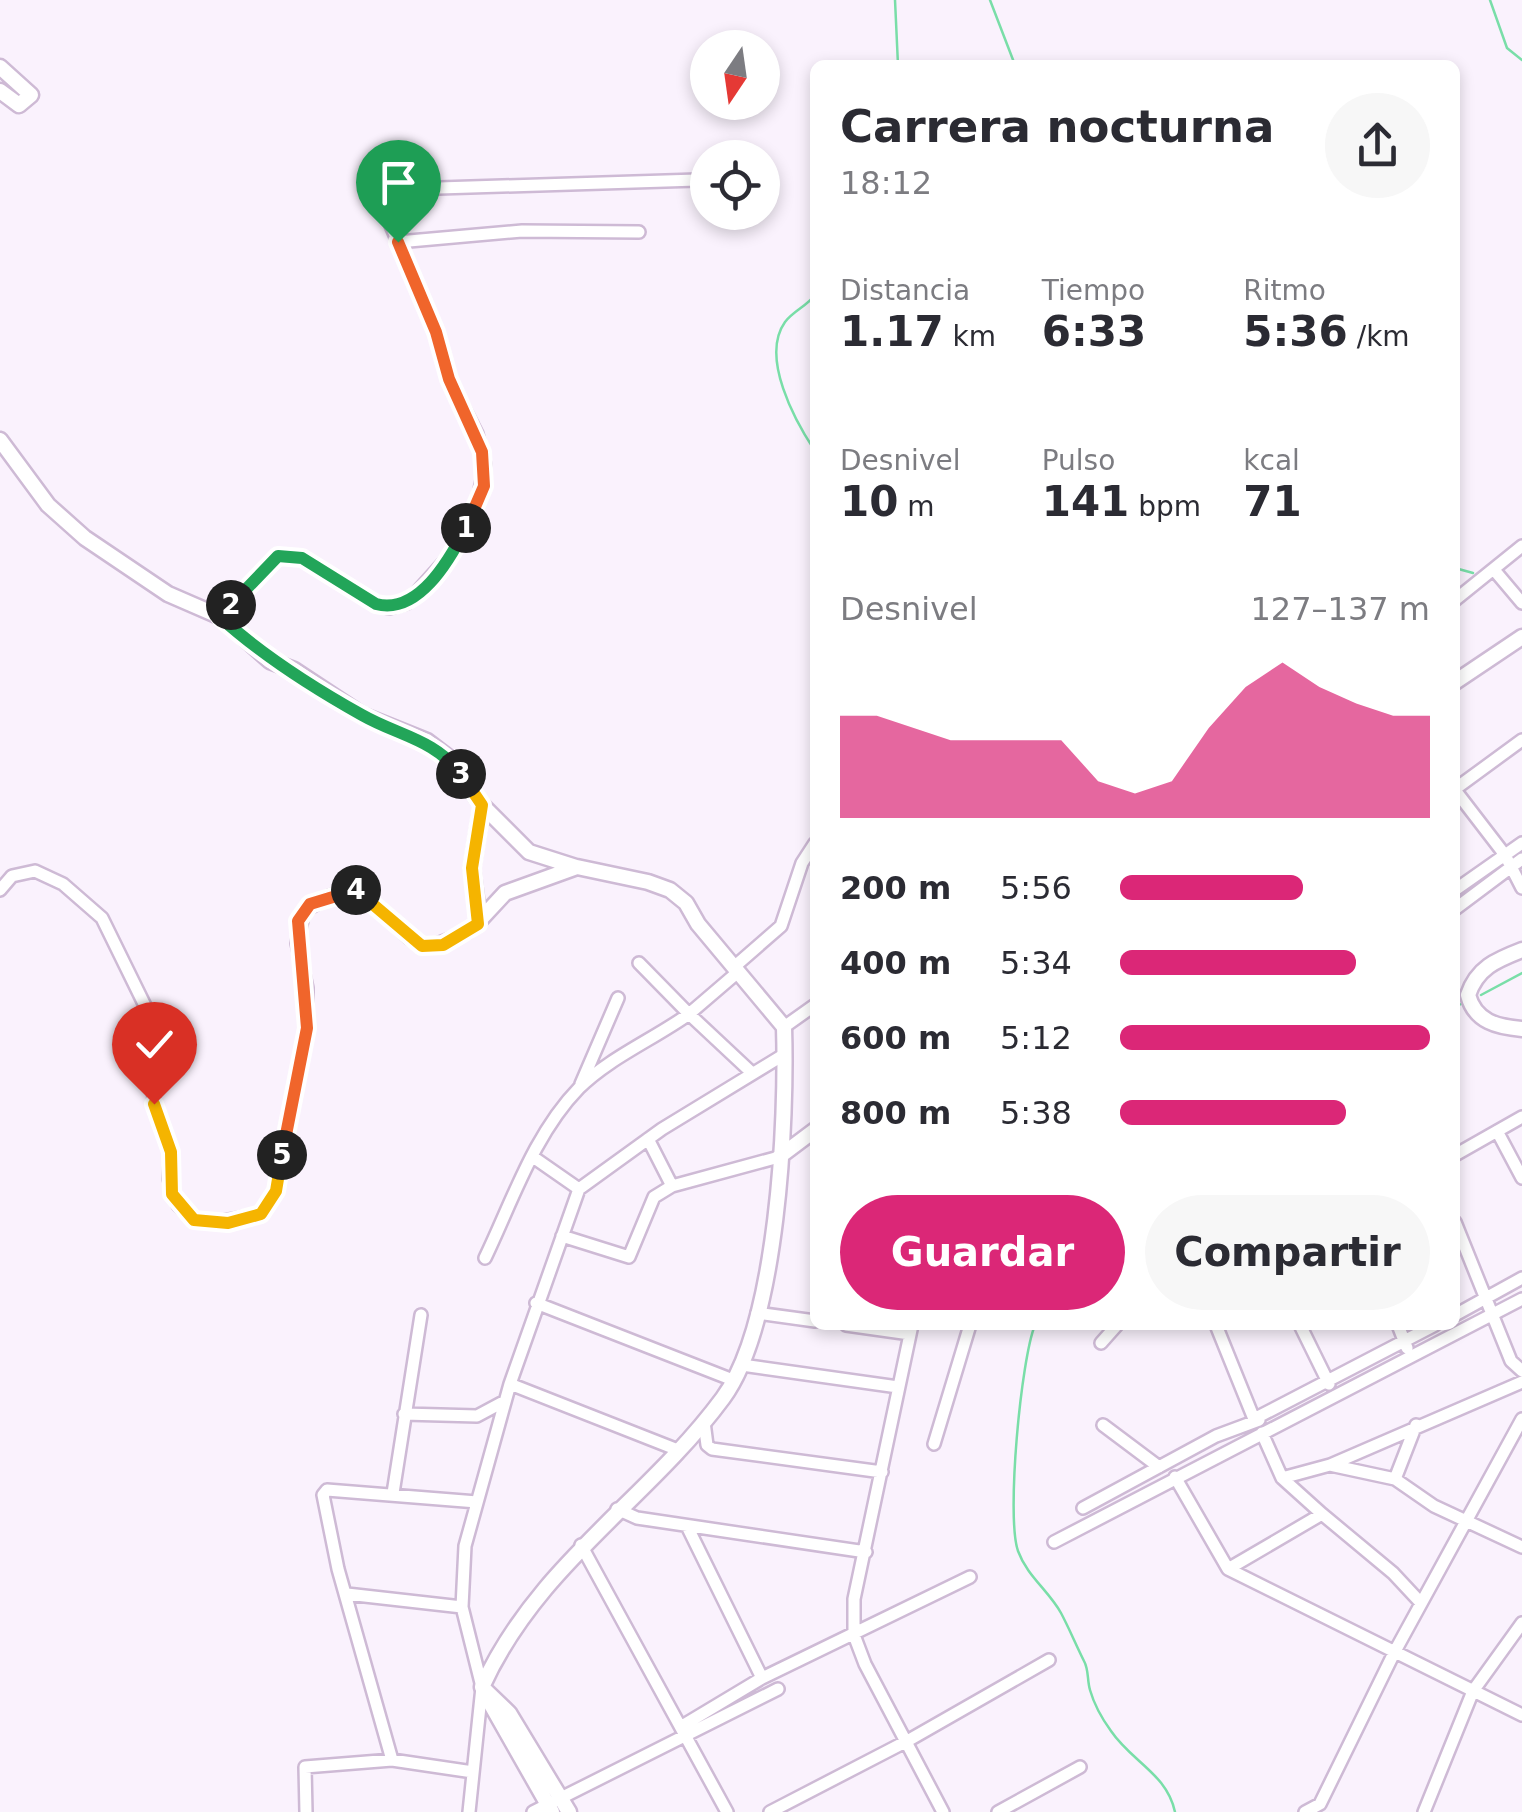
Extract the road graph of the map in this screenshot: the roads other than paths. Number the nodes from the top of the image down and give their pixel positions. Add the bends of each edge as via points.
1 (0, 67) edge
2 (0, 91) edge
3 (690, 180) edge
4 (639, 232) dead end
5 (398, 242) junction
6 (0, 440) edge
7 (1522, 546) edge
8 (1495, 571) junction
9 (1460, 596) edge
10 (1522, 603) edge
11 (220, 617) junction
12 (1522, 637) edge
13 (1460, 679) edge
14 (1522, 740) edge
15 (1460, 786) edge
16 (1460, 796) edge
17 (482, 805) junction
18 (1522, 843) edge
19 (810, 850) edge
20 (1505, 855) junction
21 (1517, 864) edge
22 (577, 867) junction
23 (1460, 886) edge
24 (1522, 888) edge
25 (0, 890) edge
26 (1460, 905) edge
27 (479, 920) junction
28 (1522, 950) edge
29 (639, 963) dead end
30 (736, 969) junction
31 (618, 998) dead end
32 (810, 1009) edge
33 (688, 1014) junction
34 (784, 1028) junction
35 (1522, 1029) edge
36 (785, 1054) junction
37 (751, 1072) junction
38 (579, 1088) junction
39 (1522, 1117) edge
40 (1497, 1130) junction
41 (810, 1134) edge
42 (648, 1139) junction
43 (1460, 1152) edge
44 (534, 1156) junction
45 (779, 1157) junction
46 (1522, 1178) edge
47 (672, 1186) junction
48 (579, 1189) junction
49 (1460, 1235) edge
50 (562, 1236) junction
51 (485, 1258) dead end
52 (1522, 1278) edge
53 (1485, 1299) junction
54 (1522, 1299) edge
55 (536, 1303) junction
56 (1460, 1312) edge
57 (757, 1313) junction
58 (420, 1315) dead end
59 (1492, 1316) junction
60 (810, 1320) edge
61 (911, 1330) edge
62 (968, 1330) edge
63 (1113, 1330) edge
64 (1218, 1330) edge
65 (1302, 1330) edge
66 (1400, 1330) edge
67 (1425, 1330) edge
68 (1404, 1341) junction
69 (1102, 1343) dead end
70 (1410, 1356) junction
71 (742, 1366) junction
72 (1522, 1370) edge
73 (734, 1380) junction
74 (1326, 1380) junction
75 (1522, 1382) edge
76 (510, 1384) junction
77 (898, 1387) junction
78 (1334, 1394) junction
79 (505, 1401) junction
80 (404, 1414) junction
81 (1254, 1419) junction
82 (1522, 1419) edge
83 (704, 1422) junction
84 (1103, 1425) dead end
85 (1277, 1425) junction
86 (1416, 1425) junction
87 (1262, 1434) junction
88 (934, 1444) dead end
89 (678, 1450) junction
90 (1330, 1465) junction
91 (1160, 1467) junction
92 (882, 1472) junction
93 (1175, 1477) junction
94 (1282, 1478) junction
95 (1395, 1479) junction
96 (393, 1494) junction
97 (477, 1502) junction
98 (1083, 1508) dead end
99 (618, 1509) junction
100 (1322, 1514) junction
101 (1466, 1522) junction
102 (687, 1526) junction
103 (1054, 1542) dead end
104 (581, 1545) junction
105 (1522, 1547) edge
106 (866, 1552) junction
107 (1228, 1569) junction
108 (970, 1577) dead end
109 (347, 1594) junction
110 (1421, 1603) junction
111 (462, 1607) junction
112 (1522, 1623) edge
113 (854, 1635) junction
114 (1394, 1654) junction
115 (1049, 1660) dead end
116 (762, 1678) junction
117 (482, 1687) junction
118 (778, 1689) dead end
119 (1473, 1692) junction
120 (1522, 1715) edge
121 (683, 1729) junction
122 (909, 1740) junction
123 (392, 1760) junction
124 (1080, 1767) dead end
125 (472, 1772) junction
126 (1320, 1804) junction
127 (558, 1807) edge
128 (306, 1812) edge
129 (469, 1812) edge
130 (533, 1812) edge
131 (727, 1812) edge
132 (770, 1812) edge
133 (944, 1812) edge
134 (998, 1812) edge
135 (1305, 1812) edge
136 (1336, 1812) edge
137 (1424, 1812) edge

1 - 2 street via 31,95 19,106
3 - 5 street via 383,187 377,196
4 - 5 street via 522,231
5 - 11 street via 482,452 478,505 452,552 407,603 376,604 302,558 278,556
6 - 11 street via 48,506 85,538 168,594
7 - 8 street
8 - 9 street
8 - 10 street
11 - 17 street via 270,661 448,757
12 - 13 street
14 - 15 street
16 - 20 street
17 - 22 street via 529,852
17 - 27 street via 472,868
18 - 20 street
19 - 30 street via 781,926
20 - 21 street
20 - 23 street
21 - 24 street
21 - 26 street
22 - 27 street via 504,893
22 - 30 street via 670,890
25 - 27 street via 12,876 35,871 73,891 102,918 151,1018 154,1104 171,1152 172,1194 186,1216 212,1223 261,1214 276,1191 307,1028 297,943 298,921 310,904 348,890 364,892 409,938 429,947 465,934
28 - 35 street via 1492,961 1468,996 1482,1019
29 - 33 street
30 - 33 street
30 - 34 street
31 - 38 street
32 - 34 street
33 - 37 street
33 - 38 street
34 - 36 street
36 - 37 street
36 - 45 street
37 - 42 street
38 - 44 street
39 - 40 street
40 - 43 street
40 - 46 street
41 - 45 street
42 - 47 street
42 - 48 street
44 - 48 street
44 - 51 street
45 - 47 street
45 - 57 street
47 - 50 street via 654,1197 629,1258
48 - 50 street
49 - 53 street
50 - 55 street
52 - 53 street
53 - 56 street
53 - 59 street
54 - 59 street
55 - 73 street
55 - 76 street
57 - 60 street
57 - 71 street
58 - 80 street
59 - 70 street
59 - 72 street via 1511,1361
61 - 77 street
62 - 88 street
63 - 69 street
64 - 81 street
65 - 74 street
66 - 68 street
67 - 68 street
68 - 70 street
68 - 74 street
70 - 78 street
71 - 73 street
71 - 77 street
73 - 83 street
74 - 78 street
74 - 81 street
75 - 86 street
76 - 79 street
76 - 89 street
77 - 92 street
78 - 85 street
79 - 80 street via 477,1416
79 - 97 street
80 - 96 street
81 - 85 street
81 - 91 street
82 - 101 street
83 - 89 street
83 - 92 street via 707,1445 717,1450
84 - 91 street
85 - 87 street
86 - 90 street
86 - 95 street
87 - 93 street
87 - 94 street
89 - 99 street
90 - 94 street
90 - 95 street
91 - 98 street
92 - 106 street
93 - 103 street
93 - 107 street
94 - 100 street
95 - 101 street
96 - 97 street
96 - 109 street via 323,1495
97 - 111 street via 465,1546
99 - 102 street
99 - 104 street
100 - 107 street
100 - 110 street
101 - 105 street
101 - 110 street
102 - 106 street
102 - 116 street
104 - 117 street via 502,1648
104 - 121 street
106 - 113 street via 854,1598
107 - 114 street
108 - 113 street
109 - 111 street
109 - 123 street
110 - 114 street
111 - 117 street
112 - 119 street
113 - 116 street
113 - 122 street
114 - 119 street
114 - 126 street
115 - 122 street
116 - 121 street
117 - 125 street
117 - 127 street
118 - 121 street
119 - 120 street
119 - 137 street
121 - 127 street
121 - 131 street
122 - 132 street
122 - 133 street
123 - 125 street
123 - 128 street via 305,1767
124 - 134 street
125 - 129 street
126 - 135 street
126 - 136 street
127 - 130 street

